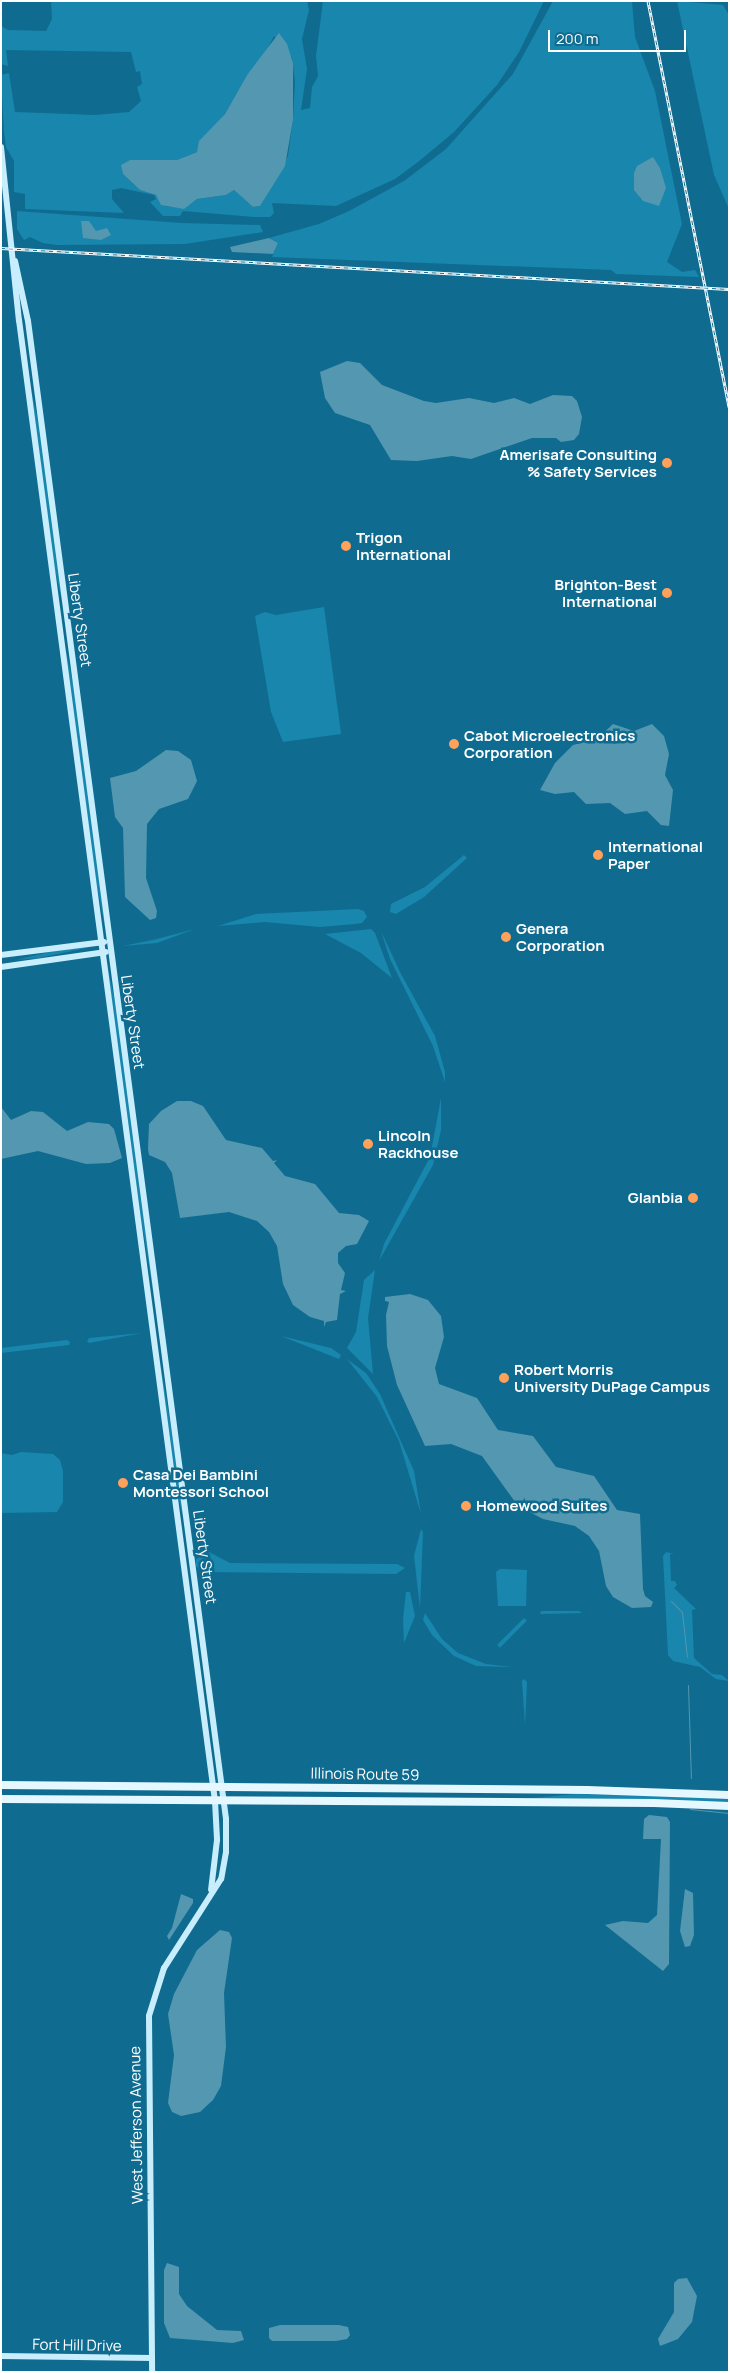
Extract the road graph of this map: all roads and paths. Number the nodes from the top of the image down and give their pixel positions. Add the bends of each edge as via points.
1 (1, 147) edge
2 (15, 261) junction
3 (110, 941) junction
4 (102, 942) junction
5 (103, 952) junction
6 (111, 952) junction
7 (1, 955) edge
8 (1, 967) edge
9 (1, 1785) edge
10 (213, 1787) junction
11 (223, 1787) junction
12 (729, 1795) edge
13 (1, 1799) edge
14 (215, 1801) junction
15 (225, 1801) junction
16 (729, 1806) edge
17 (210, 1894) junction
18 (1, 2356) edge
19 (152, 2358) junction
20 (152, 2372) edge

1 - 2 street, Liberty Street
2 - 3 street, Liberty Street via 28,321
2 - 4 street, Liberty Street via 19,320
3 - 4 street
3 - 6 street, Liberty Street
4 - 5 street, Liberty Street
4 - 7 street
5 - 6 street
5 - 8 street
5 - 10 street, Liberty Street
6 - 11 street, Liberty Street
9 - 10 main road, Illinois Route 59
10 - 11 main road, Illinois Route 59
10 - 14 street, West Jefferson Avenue
11 - 12 main road, Illinois Route 59 via 587,1790
11 - 15 street, West Jefferson Avenue
13 - 14 main road, Illinois Route 59
14 - 15 main road, Illinois Route 59
14 - 17 street, West Jefferson Avenue via 217,1840
15 - 16 main road, Illinois Route 59
15 - 17 street, West Jefferson Avenue via 225,1862 220,1879
17 - 19 street, West Jefferson Avenue via 164,1968 149,2016
18 - 19 street, Fort Hill Drive
19 - 20 street, West Jefferson Avenue

